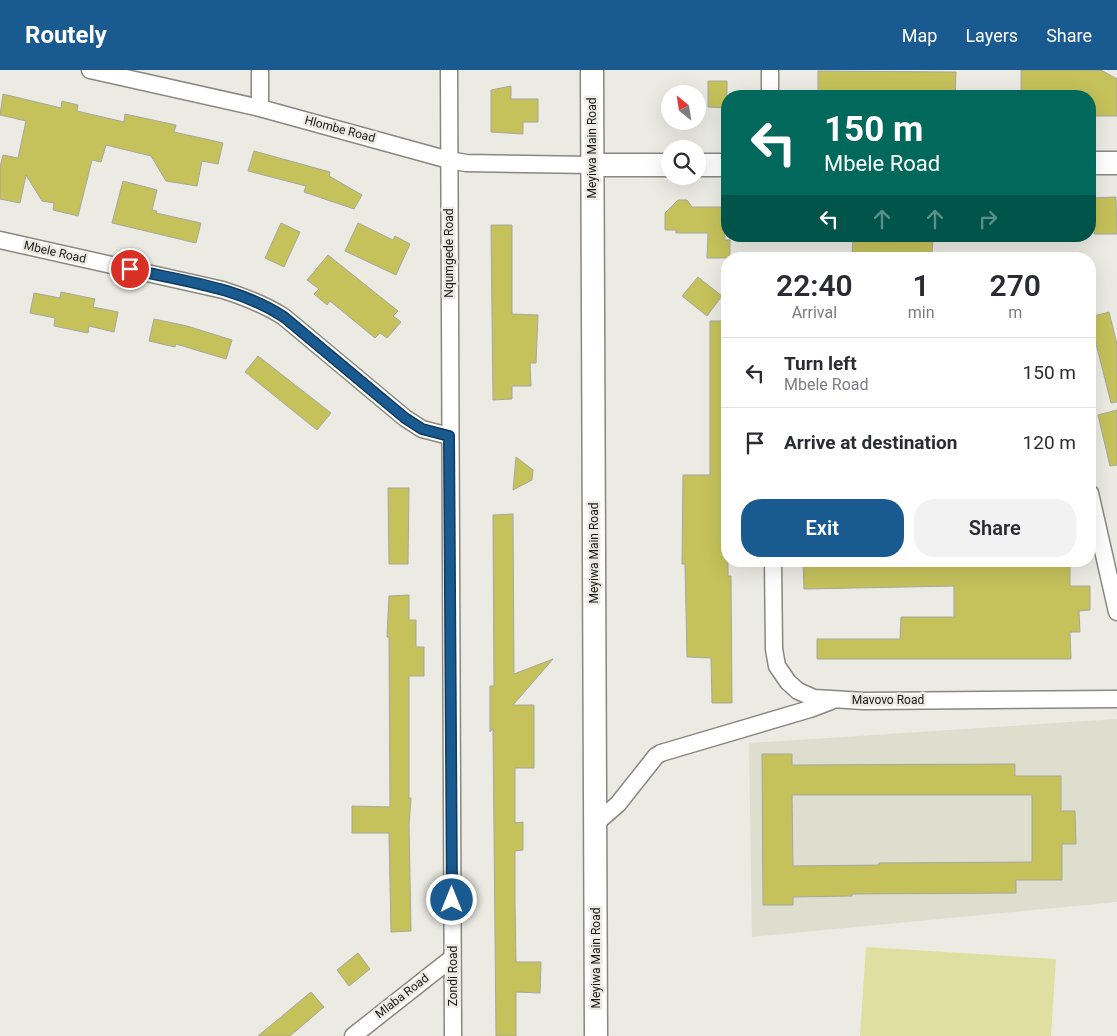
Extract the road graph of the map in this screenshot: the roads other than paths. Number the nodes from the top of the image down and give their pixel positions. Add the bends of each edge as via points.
1 (90, 70) edge
2 (260, 70) edge
3 (449, 70) edge
4 (592, 70) edge
5 (770, 70) edge
6 (770, 90) edge
7 (260, 108) junction
8 (448, 160) junction
9 (1096, 163) edge
10 (1117, 163) edge
11 (592, 165) junction
12 (661, 165) edge
13 (706, 165) edge
14 (721, 165) edge
15 (0, 240) edge
16 (449, 436) junction
17 (1096, 532) edge
18 (773, 567) edge
19 (1117, 612) edge
20 (835, 699) junction
21 (1117, 699) edge
22 (595, 824) junction
23 (452, 958) junction
24 (353, 1036) edge
25 (453, 1036) edge
26 (596, 1036) edge

1 - 7 street, Hlombe Road
2 - 7 street
3 - 8 street, Nqumgede Road
4 - 11 street, Meyiwa Main Road
5 - 6 street
7 - 8 street, Hlombe Road
8 - 11 street, Hlombe Road
8 - 16 street, Nqumgede Road
9 - 10 street
11 - 12 street
11 - 22 street, Meyiwa Main Road
13 - 14 street
15 - 16 street, Mbele Road via 248,297 284,317 405,418 422,429
16 - 23 street, Zondi Road
17 - 19 street
18 - 20 street, Mavovo Road via 777,666 798,691 814,698
20 - 21 street, Mavovo Road
20 - 22 street via 656,756 618,804
22 - 26 street, Meyiwa Main Road
23 - 24 street, Mlaba Road
23 - 25 street, Zondi Road

